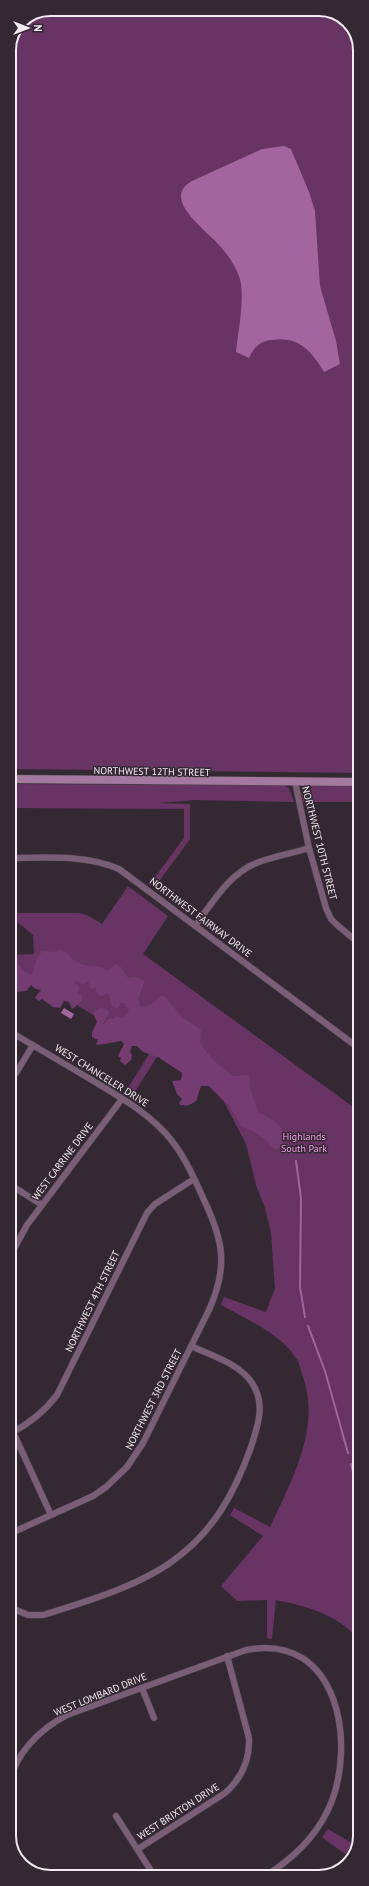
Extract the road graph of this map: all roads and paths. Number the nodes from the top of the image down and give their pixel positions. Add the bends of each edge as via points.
1 (16, 779) edge
2 (295, 782) junction
3 (353, 782) edge
4 (309, 848) junction
5 (16, 858) edge
6 (195, 926) junction
7 (353, 938) edge
8 (16, 1035) edge
9 (353, 1044) edge
10 (33, 1045) junction
11 (16, 1073) dead end
12 (122, 1098) junction
13 (194, 1179) junction
14 (16, 1188) edge
15 (42, 1205) junction
16 (16, 1244) edge
17 (191, 1346) junction
18 (16, 1430) edge
19 (16, 1443) edge
20 (51, 1515) junction
21 (16, 1531) edge
22 (16, 1610) edge
23 (227, 1656) junction
24 (142, 1688) junction
25 (154, 1718) dead end
26 (16, 1769) edge
27 (116, 1816) dead end
28 (138, 1849) junction
29 (151, 1870) edge
30 (274, 1870) edge

1 - 2 main road, NORTHWEST 12TH STREET
2 - 3 main road, NORTHWEST 12TH STREET
2 - 4 street, NORTHWEST 10TH STREET
4 - 6 street via 259,861 238,873
4 - 7 street, NORTHWEST 10TH STREET via 328,913 337,925
5 - 6 street, NORTHWEST FAIRWAY DRIVE via 79,858 107,864 129,875
6 - 9 street, NORTHWEST FAIRWAY DRIVE
8 - 10 street, WEST CHANCELER DRIVE
10 - 11 street
10 - 12 street, WEST CHANCELER DRIVE
12 - 13 street, WEST CHANCELER DRIVE via 162,1129 182,1155
12 - 15 street, WEST CARRINE DRIVE
13 - 17 street, WEST CHANCELER DRIVE via 217,1228 222,1265 215,1294
13 - 18 street, NORTHWEST 4TH STREET via 155,1204 147,1213 61,1388 40,1414
14 - 15 street
15 - 16 street, WEST CARRINE DRIVE
17 - 20 street, NORTHWEST 3RD STREET via 143,1443 127,1467 93,1496
17 - 22 street via 241,1371 252,1382 260,1400 258,1425 236,1484 222,1509 206,1531 184,1551 161,1569 142,1579 43,1615 24,1614
19 - 20 street
20 - 21 street, NORTHWEST 3RD STREET
23 - 24 street, WEST LOMBARD DRIVE
23 - 28 street, WEST BRIXTON DRIVE via 249,1738 250,1749 245,1768 234,1786 225,1793
23 - 30 street, WEST LOMBARD DRIVE via 267,1647 301,1658 318,1671 328,1686 340,1721 341,1765 336,1790 328,1809 315,1833
24 - 25 street
24 - 26 street, WEST LOMBARD DRIVE via 77,1711 55,1722 30,1743
27 - 28 street
28 - 29 street

